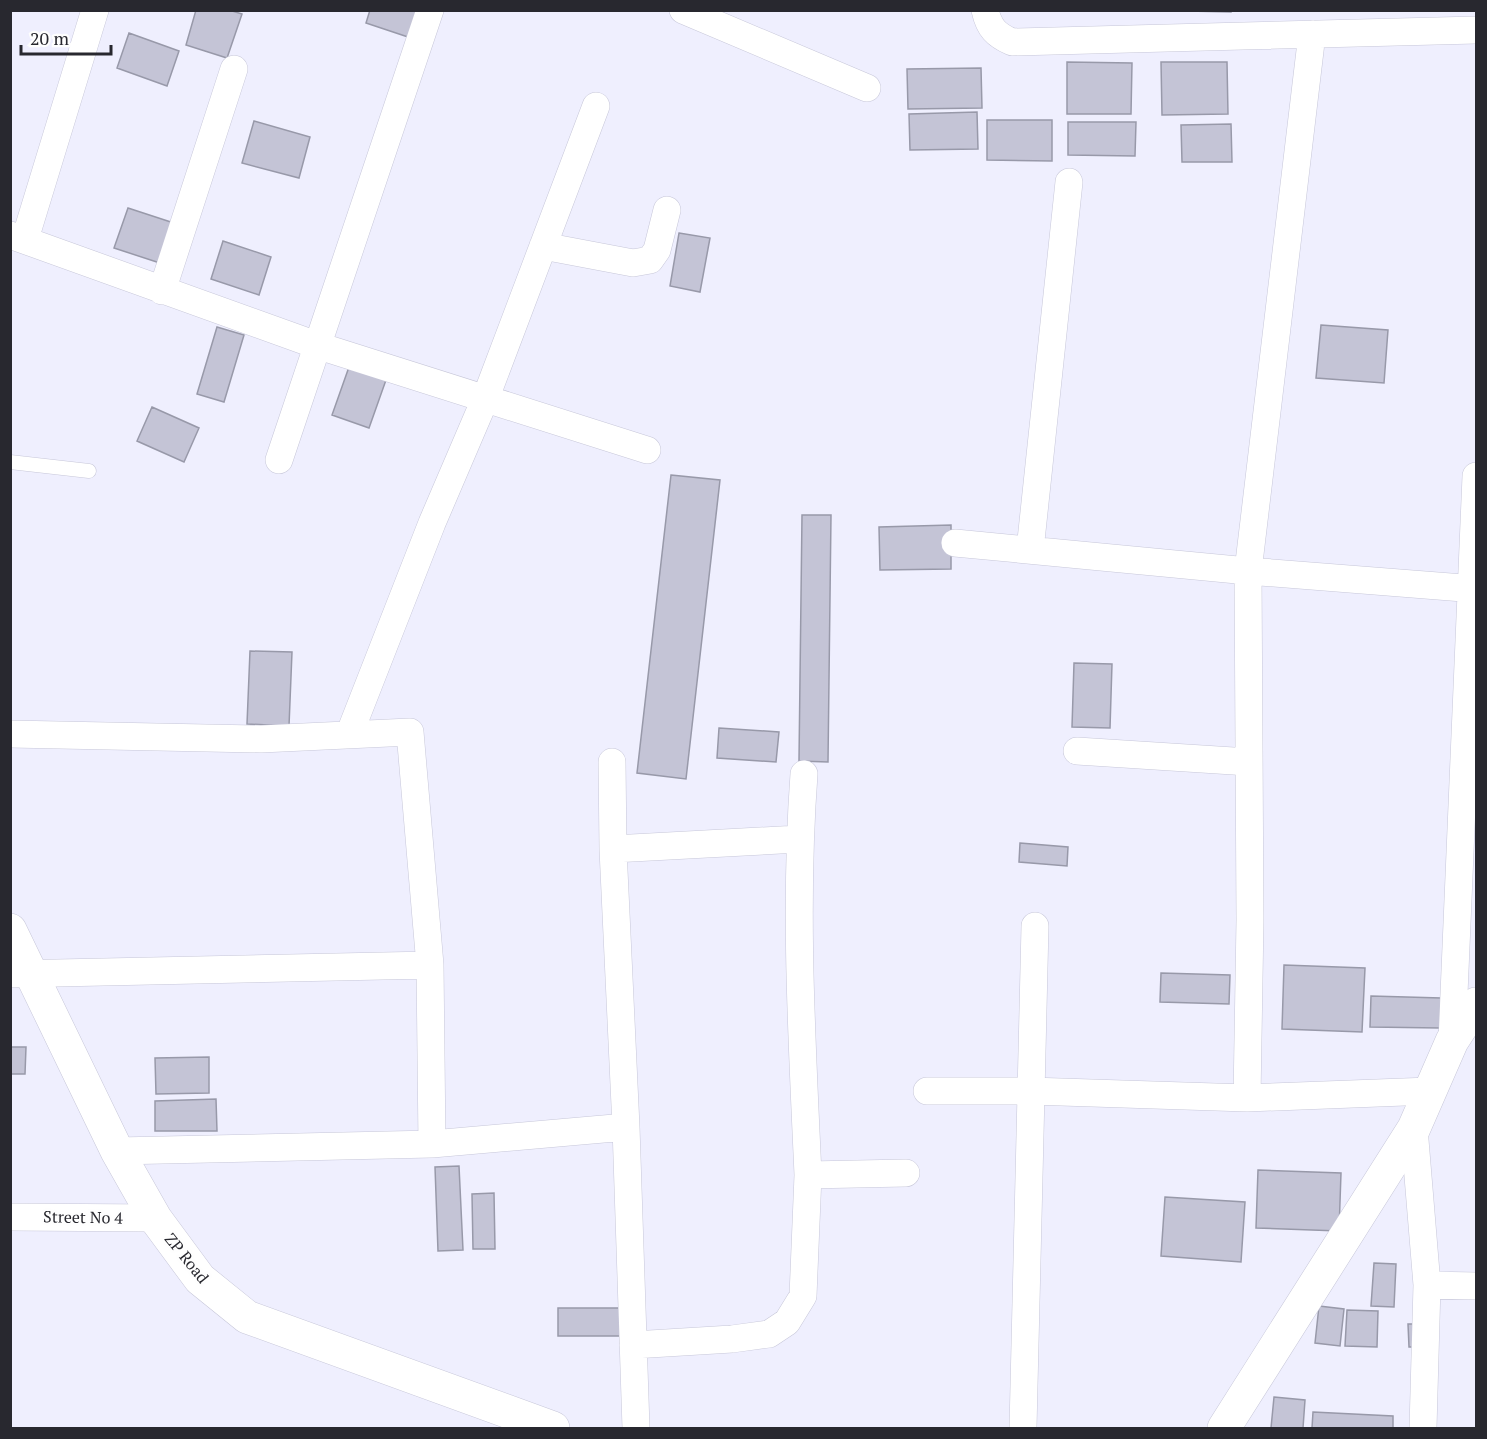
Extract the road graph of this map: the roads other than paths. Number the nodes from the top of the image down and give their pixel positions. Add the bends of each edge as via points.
1 (94, 10) edge
2 (430, 10) edge
3 (683, 10) edge
4 (985, 10) edge
5 (1476, 30) edge
6 (1312, 34) junction
7 (234, 69) dead end
8 (867, 88) dead end
9 (596, 106) dead end
10 (1069, 182) dead end
11 (668, 210) dead end
12 (18, 237) edge
13 (543, 246) junction
14 (162, 291) junction
15 (319, 346) junction
16 (486, 398) junction
17 (647, 450) dead end
18 (279, 460) dead end
19 (10, 462) edge
20 (89, 471) dead end
21 (1476, 476) edge
22 (955, 543) dead end
23 (1030, 550) junction
24 (1248, 571) junction
25 (1474, 589) edge
26 (10, 734) edge
27 (349, 735) junction
28 (1077, 750) dead end
29 (612, 762) dead end
30 (1249, 762) junction
31 (804, 774) dead end
32 (799, 839) junction
33 (613, 849) junction
34 (1035, 926) dead end
35 (10, 930) edge
36 (430, 965) junction
37 (22, 974) edge
38 (1476, 1004) edge
39 (1452, 1041) junction
40 (927, 1091) dead end
41 (1030, 1091) junction
42 (1430, 1091) junction
43 (1247, 1098) junction
44 (626, 1127) junction
45 (1414, 1128) junction
46 (432, 1144) junction
47 (117, 1151) junction
48 (906, 1173) dead end
49 (808, 1174) junction
50 (10, 1217) edge
51 (154, 1218) junction
52 (1427, 1285) junction
53 (1476, 1286) edge
54 (633, 1345) junction
55 (553, 1428) edge
56 (636, 1428) edge
57 (1023, 1428) edge
58 (1224, 1428) edge
59 (1423, 1428) edge

1 - 12 street
2 - 15 street
3 - 8 street
4 - 6 street via 997,36 1012,42
5 - 6 street
6 - 24 street
7 - 14 street
9 - 13 street
10 - 23 street
11 - 13 street via 657,250 650,260 633,263
12 - 14 street
13 - 16 street
14 - 15 street
15 - 16 street
15 - 18 street
16 - 17 street
16 - 27 street
19 - 20 lane
21 - 25 street
22 - 23 street
23 - 24 street
24 - 25 street
24 - 30 street
25 - 39 street
26 - 27 street via 261,739
27 - 36 street via 410,732
28 - 30 street
29 - 33 street
30 - 43 street
31 - 32 street
32 - 33 street
32 - 49 street via 798,948
33 - 44 street
34 - 41 street
35 - 37 street, ZP Road
36 - 37 street
36 - 46 street
37 - 47 street, ZP Road
38 - 39 street
39 - 42 street
40 - 41 street
41 - 43 street
41 - 57 street
42 - 43 street
42 - 45 street
44 - 46 street
44 - 54 street
45 - 52 street
45 - 58 street
46 - 47 street
47 - 51 street, ZP Road
48 - 49 street
49 - 54 street via 803,1296 787,1322 769,1334
50 - 51 street, Street No 4
51 - 55 street, ZP Road via 200,1279 247,1317
52 - 53 street
52 - 59 street
54 - 56 street

